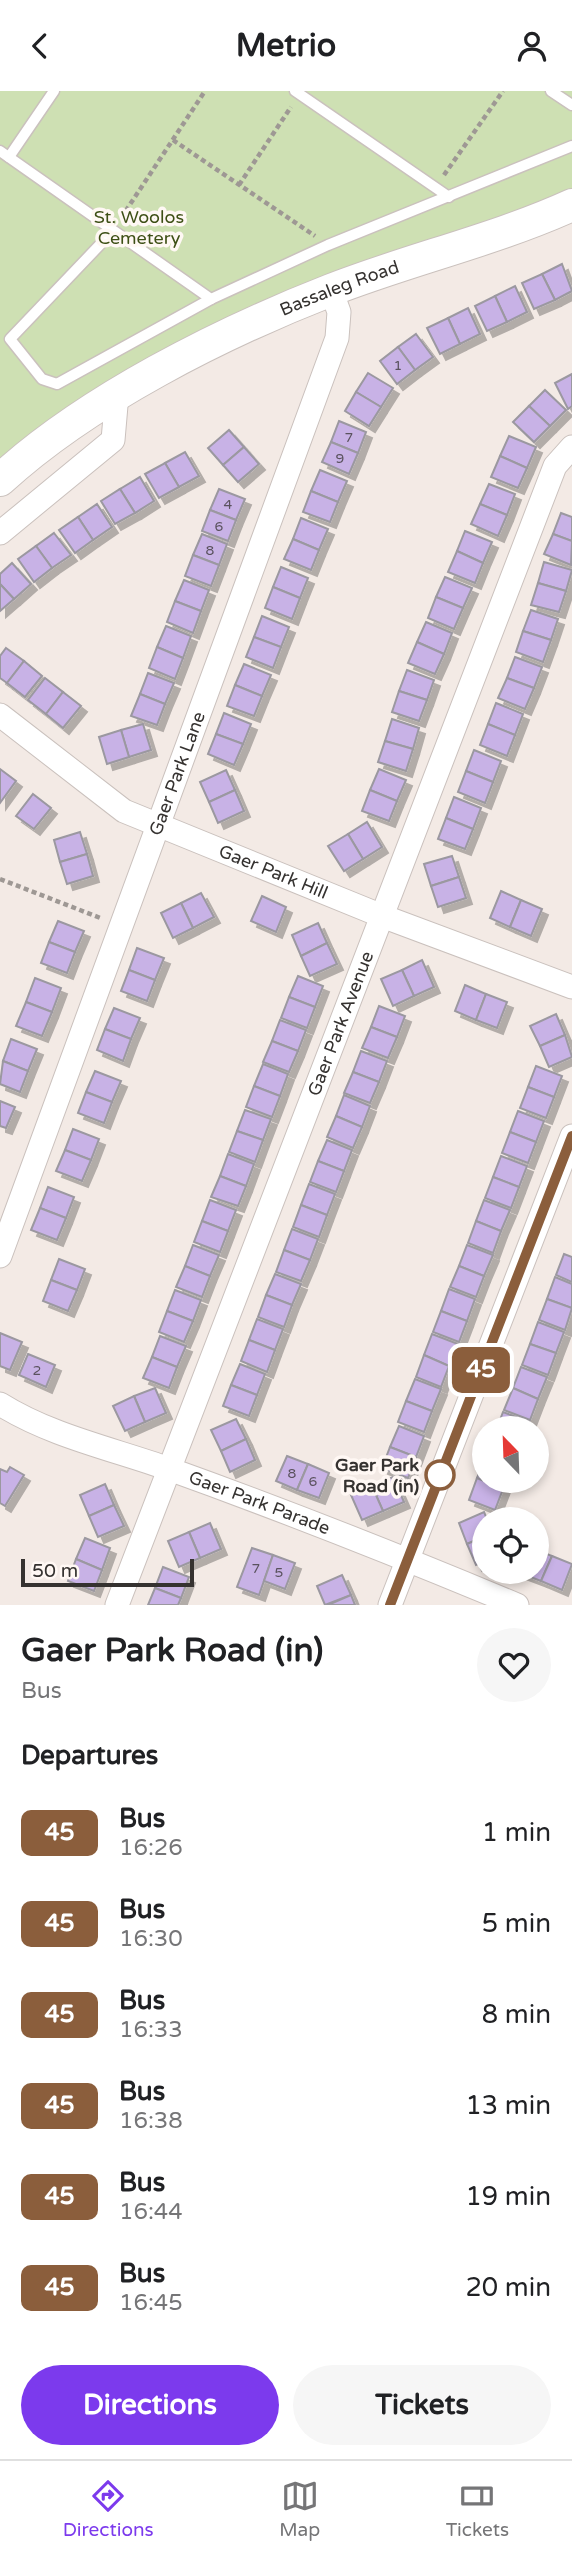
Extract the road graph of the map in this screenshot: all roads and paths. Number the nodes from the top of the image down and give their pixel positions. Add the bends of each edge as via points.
1 (54, 91) edge
2 (205, 91) edge
3 (503, 91) edge
4 (551, 91) edge
5 (298, 93) edge
6 (572, 105) edge
7 (173, 141) junction
8 (572, 146) edge
9 (4, 154) edge
10 (239, 185) junction
11 (435, 187) junction
12 (449, 197) junction
13 (572, 205) edge
14 (113, 231) junction
15 (328, 245) junction
16 (331, 290) junction
17 (211, 299) junction
18 (117, 394) junction
19 (572, 447) edge
20 (0, 480) edge
21 (0, 533) edge
22 (0, 715) edge
23 (156, 826) junction
24 (0, 879) edge
25 (382, 916) junction
26 (120, 925) junction
27 (572, 986) edge
28 (572, 1136) edge
29 (0, 1256) edge
30 (0, 1404) edge
31 (169, 1469) junction
32 (408, 1559) junction
33 (117, 1605) edge
34 (390, 1605) edge
35 (517, 1605) edge

1 - 9 lane
2 - 7 path
3 - 11 path
4 - 6 lane
5 - 10 path
5 - 11 lane
7 - 10 path
7 - 14 path
8 - 12 lane
9 - 14 lane
10 - 15 path
11 - 12 lane
12 - 15 lane
13 - 16 street, Bassaleg Road
14 - 17 lane
14 - 17 lane via 10,339 42,379 57,384
15 - 17 lane
16 - 18 street, Bassaleg Road via 221,338
16 - 23 street, Gaer Park Lane via 340,312 337,338
18 - 20 street, Bassaleg Road
18 - 21 street via 113,440
19 - 25 street, Gaer Park Avenue via 555,466
22 - 23 street, Gaer Park Hill via 124,811
23 - 25 street, Gaer Park Hill
23 - 26 street, Gaer Park Lane
24 - 26 path
25 - 27 street, Gaer Park Hill
25 - 31 street, Gaer Park Avenue
26 - 29 street, Gaer Park Lane
28 - 32 street
30 - 31 street, Gaer Park Parade via 48,1428
31 - 32 street, Gaer Park Parade
31 - 33 street, Gaer Park Avenue
32 - 34 street
32 - 35 street, Gaer Park Parade

